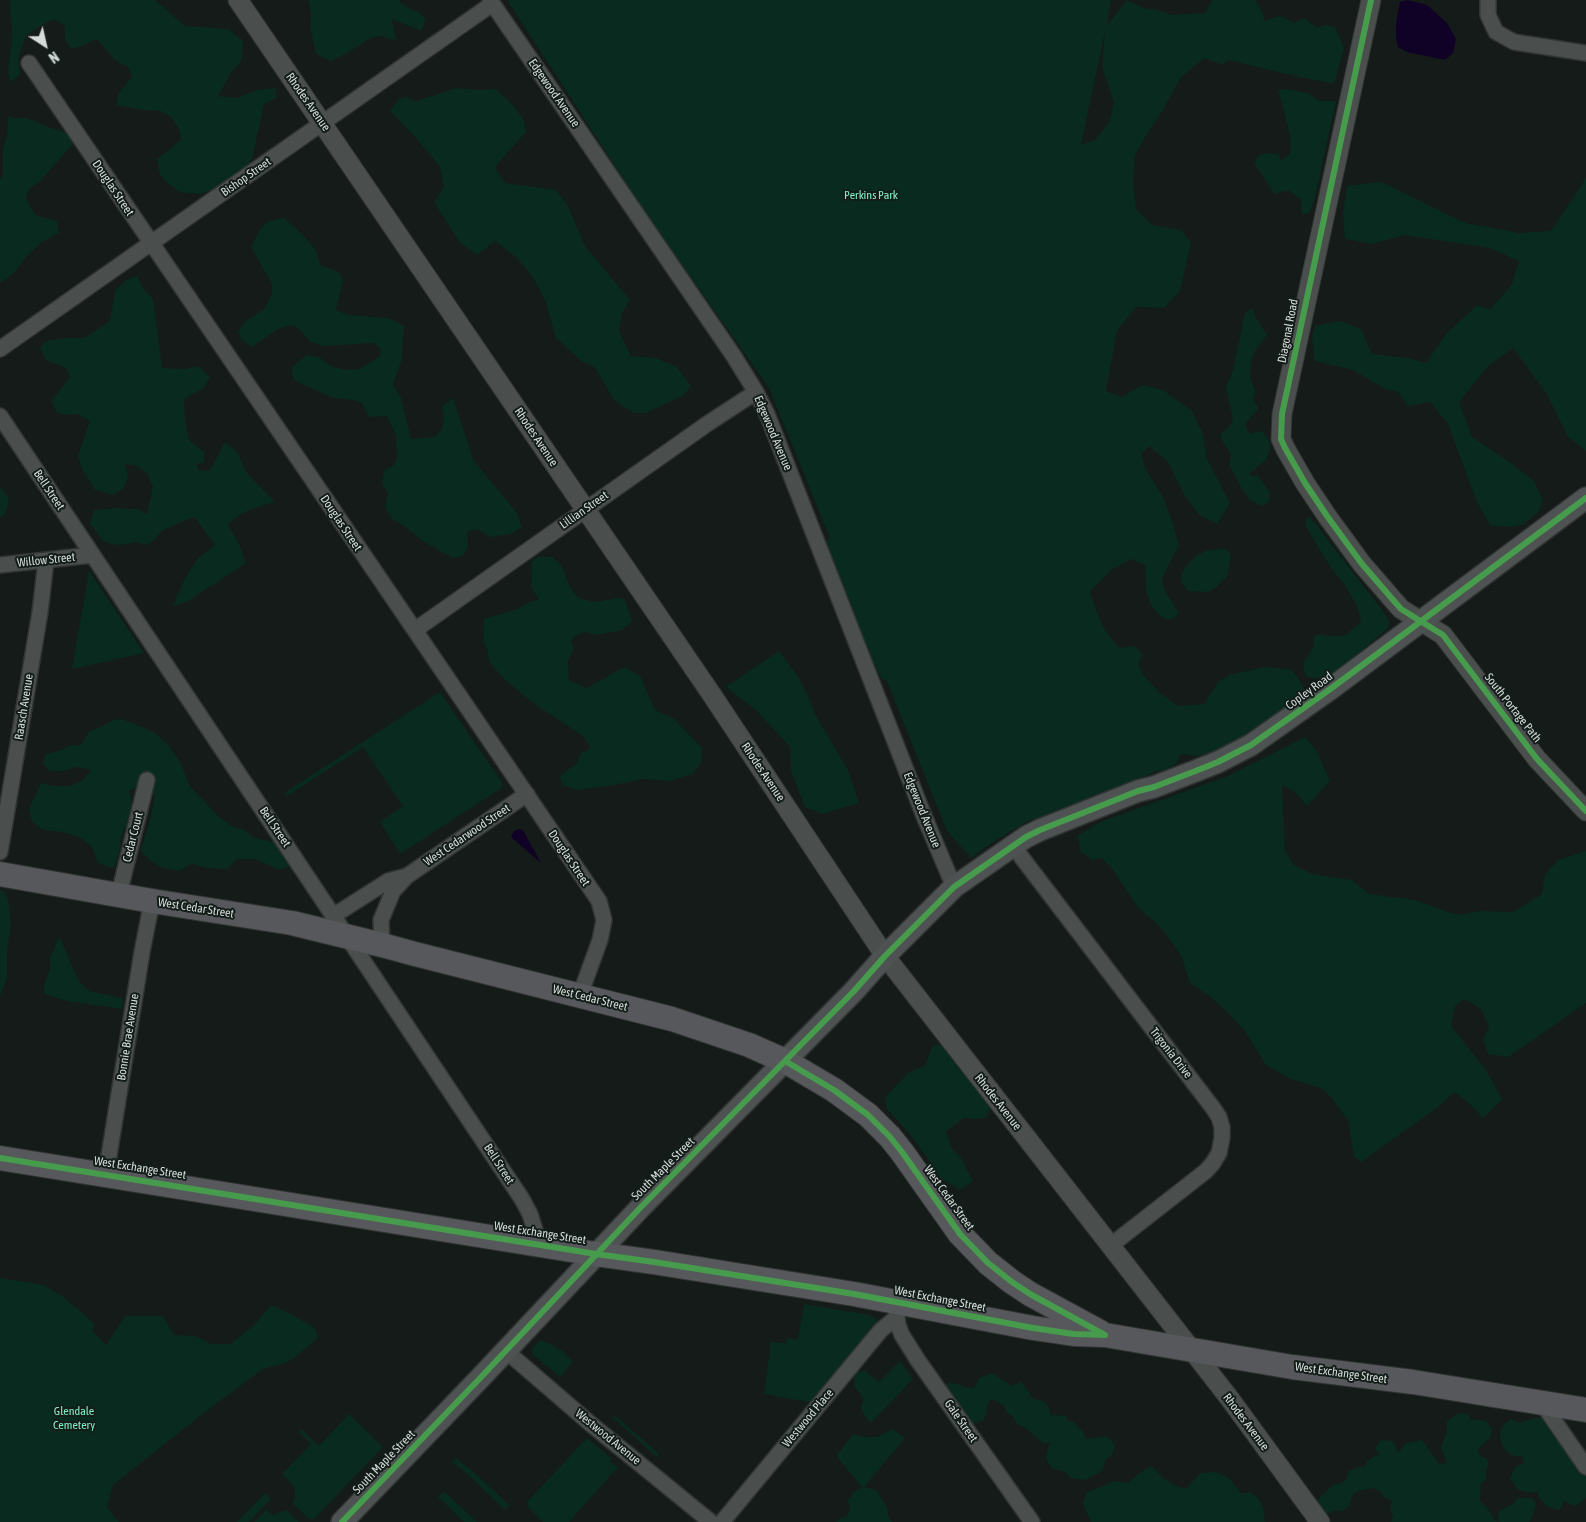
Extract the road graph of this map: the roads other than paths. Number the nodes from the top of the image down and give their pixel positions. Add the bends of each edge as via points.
1 (238, 0) edge
2 (1371, 0) edge
3 (1488, 0) edge
4 (491, 2) edge
5 (1586, 53) edge
6 (29, 63) dead end
7 (323, 123) junction
8 (150, 243) junction
9 (0, 349) edge
10 (756, 392) junction
11 (0, 416) edge
12 (1586, 498) edge
13 (585, 510) junction
14 (92, 555) junction
15 (46, 560) junction
16 (0, 565) edge
17 (1421, 622) junction
18 (415, 630) junction
19 (147, 780) dead end
20 (527, 794) junction
21 (1586, 811) edge
22 (1013, 846) junction
23 (0, 852) edge
24 (0, 874) edge
25 (407, 876) junction
26 (954, 887) junction
27 (119, 894) junction
28 (152, 901) junction
29 (333, 916) junction
30 (346, 936) junction
31 (382, 945) junction
32 (885, 956) junction
33 (580, 995) junction
34 (785, 1061) junction
35 (0, 1158) edge
36 (106, 1174) junction
37 (536, 1243) junction
38 (1110, 1246) junction
39 (596, 1254) junction
40 (896, 1310) junction
41 (1105, 1335) junction
42 (1192, 1350) junction
43 (506, 1351) junction
44 (1542, 1402) junction
45 (1586, 1410) edge
46 (1586, 1467) edge
47 (351, 1519) edge
48 (711, 1522) edge
49 (722, 1522) edge
50 (1032, 1522) edge
51 (1320, 1522) edge

1 - 7 street, Rhodes Avenue
2 - 17 street, Diagonal Road via 1282,414 1281,439 1326,516 1362,564 1401,609
3 - 5 street via 1488,15 1496,32 1514,42
4 - 7 street, Bishop Street
4 - 10 street, Edgewood Avenue
6 - 8 street, Douglas Street
7 - 8 street, Bishop Street
7 - 13 street, Rhodes Avenue
8 - 9 street, Bishop Street
8 - 18 street, Douglas Street
10 - 13 street, Lillian Street
10 - 26 street, Edgewood Avenue
11 - 14 street, Bell Street
12 - 17 main road, Copley Road
13 - 18 street, Lillian Street
13 - 32 street, Rhodes Avenue
14 - 15 street, Willow Street
14 - 29 street, Bell Street
15 - 16 street, Willow Street
15 - 23 street, Raasch Avenue
17 - 21 street, South Portage Path via 1443,635 1532,752
17 - 22 main road, Copley Road via 1252,745 1198,770 1040,830
18 - 20 street, Douglas Street
19 - 27 street, Cedar Court
20 - 25 street, West Cedarwood Street
20 - 33 street, Douglas Street via 598,901 604,920
22 - 26 main road, South Maple Street
22 - 38 street, Trigonia Drive via 1219,1116 1222,1126 1219,1154 1206,1171
24 - 27 main road, West Cedar Street
25 - 29 street, West Cedarwood Street via 388,881
25 - 31 street, West Cedarwood Street via 394,891 381,920
26 - 32 main road, South Maple Street
27 - 28 main road, West Cedar Street
28 - 30 main road, West Cedar Street via 292,923
28 - 36 street, Bonnie Brae Avenue
29 - 30 street, Bell Street
30 - 31 main road, West Cedar Street
30 - 37 street, Bell Street via 522,1199 530,1214
31 - 33 main road, West Cedar Street
32 - 34 main road, South Maple Street
32 - 38 street, Rhodes Avenue
33 - 34 main road, West Cedar Street via 749,1044
34 - 39 main road, South Maple Street
34 - 41 main road, West Cedar Street via 868,1115 899,1148 960,1234 988,1263 1030,1294
35 - 36 main road, West Exchange Street
36 - 37 main road, West Exchange Street
37 - 39 main road, West Exchange Street
38 - 42 street, Rhodes Avenue
39 - 40 main road, West Exchange Street via 654,1262
39 - 43 main road, South Maple Street
40 - 41 main road, West Exchange Street via 1074,1334
40 - 49 street, Westwood Place
40 - 50 street, Gale Street via 902,1335 917,1359
41 - 42 main road, West Exchange Street
42 - 44 main road, West Exchange Street
42 - 51 street, Rhodes Avenue
43 - 47 main road, South Maple Street
43 - 48 street, Westwood Avenue
44 - 45 main road, West Exchange Street
44 - 46 street

